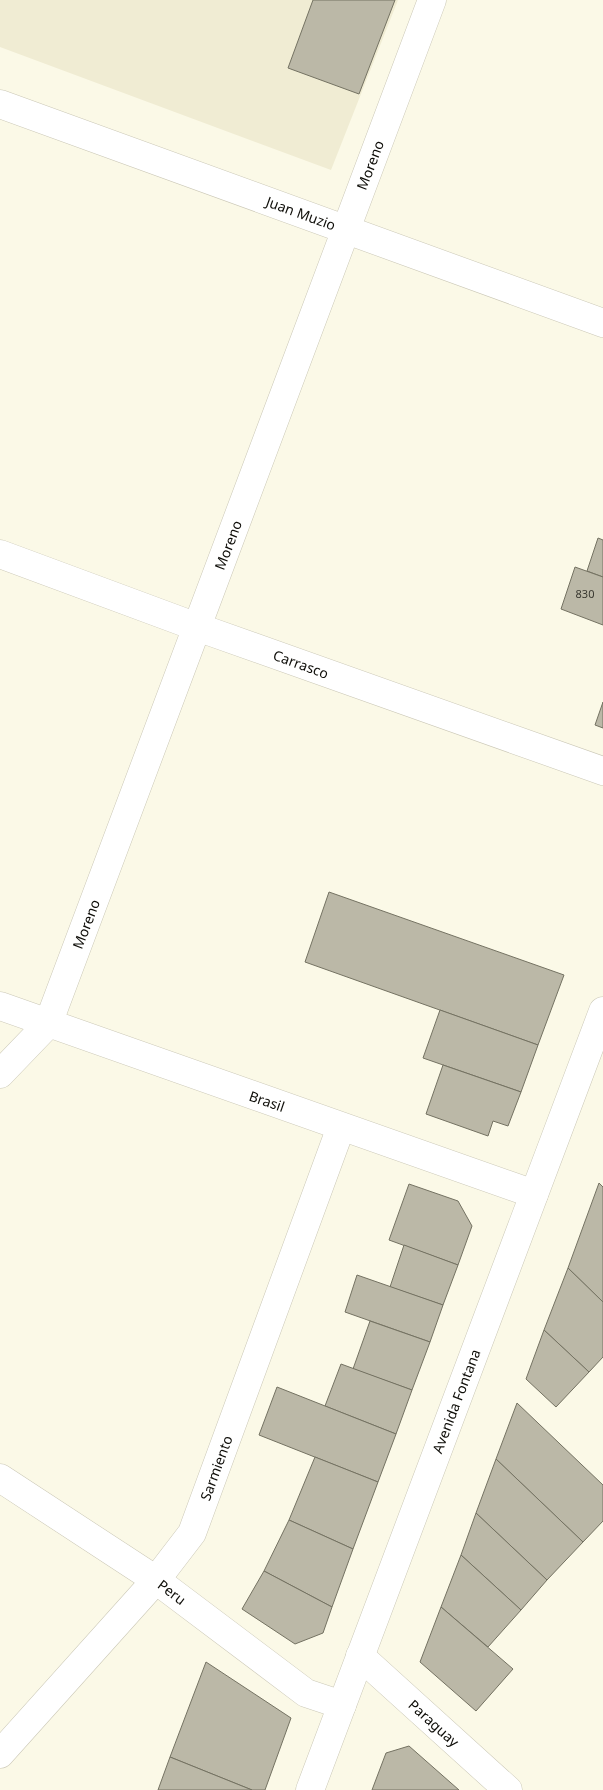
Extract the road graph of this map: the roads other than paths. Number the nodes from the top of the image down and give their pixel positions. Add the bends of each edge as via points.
1 (432, 0) edge
2 (0, 104) edge
3 (346, 230) junction
4 (603, 323) edge
5 (0, 554) edge
6 (197, 627) junction
7 (603, 772) edge
8 (0, 1006) edge
9 (603, 1011) edge
10 (48, 1024) junction
11 (0, 1074) edge
12 (341, 1127) junction
13 (534, 1194) junction
14 (0, 1478) edge
15 (156, 1580) junction
16 (360, 1656) junction
17 (342, 1705) junction
18 (0, 1754) edge
19 (310, 1790) edge
20 (508, 1790) edge

1 - 3 street, Moreno
2 - 3 street, Juan Muzio
3 - 4 street, Juan Muzio
3 - 6 street, Moreno
5 - 6 street, Carrasco
6 - 7 street, Carrasco
6 - 10 street, Moreno
8 - 10 street, Brasil
9 - 13 street, Avenida Fontana
10 - 11 street, Moreno
10 - 12 street, Brasil
12 - 13 street, Brasil
12 - 15 street, Sarmiento via 192,1533
13 - 16 street, Avenida Fontana
14 - 15 street, Peru
15 - 17 street, Peru via 306,1693
15 - 18 street, Sarmiento
16 - 17 street, Avenida Fontana
16 - 20 street, Paraguay
17 - 19 street, Avenida Fontana

